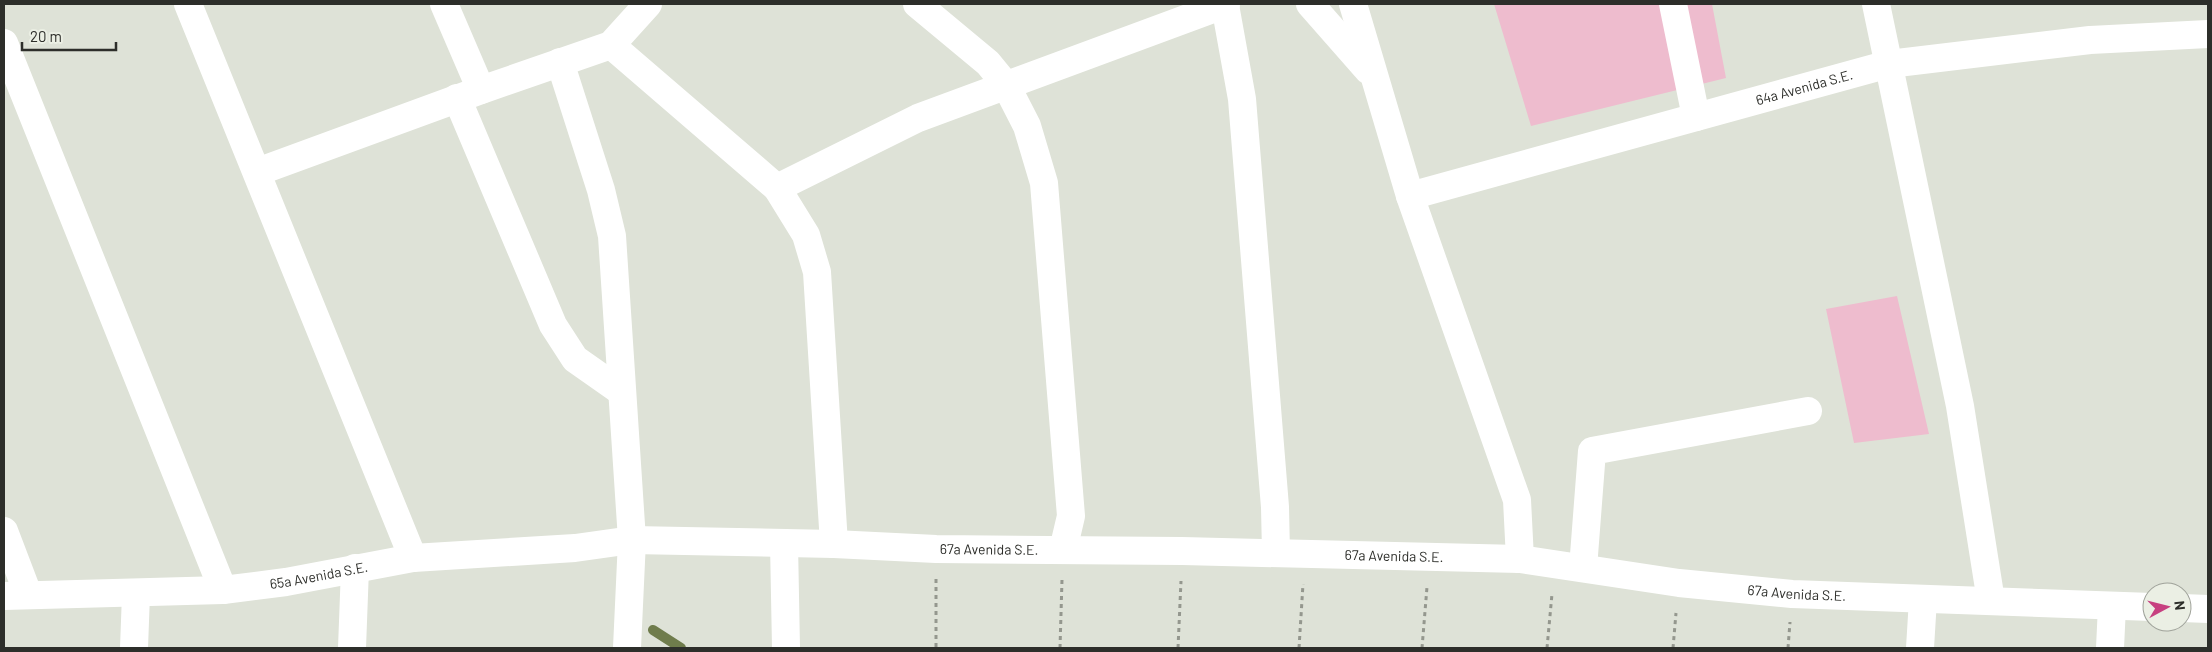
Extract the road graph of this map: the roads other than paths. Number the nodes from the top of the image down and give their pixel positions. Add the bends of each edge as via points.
1 (188, 4) edge
2 (444, 4) edge
3 (648, 4) edge
4 (916, 4) edge
5 (1226, 4) edge
6 (1310, 4) edge
7 (1353, 4) edge
8 (1673, 4) edge
9 (1876, 4) edge
10 (2208, 34) edge
11 (4, 43) edge
12 (611, 45) junction
13 (560, 62) junction
14 (1889, 64) junction
15 (1373, 74) junction
16 (1006, 85) junction
17 (469, 94) junction
18 (1696, 117) junction
19 (257, 172) junction
20 (777, 188) junction
21 (1410, 196) junction
22 (622, 392) junction
23 (1808, 411) dead end
24 (4, 531) edge
25 (632, 540) junction
26 (784, 543) junction
27 (834, 544) junction
28 (1063, 550) junction
29 (1276, 553) junction
30 (413, 558) junction
31 (1520, 559) junction
32 (355, 568) junction
33 (1583, 568) junction
34 (223, 590) junction
35 (136, 594) junction
36 (16, 595) edge
37 (1923, 599) junction
38 (1991, 601) junction
39 (2112, 606) junction
40 (2142, 607) edge
41 (2192, 608) edge
42 (2208, 609) edge
43 (134, 648) edge
44 (352, 648) edge
45 (627, 648) edge
46 (786, 648) edge
47 (1920, 648) edge
48 (2110, 648) edge

1 - 19 street
2 - 17 street
3 - 12 street
4 - 16 street via 988,63
5 - 16 street
5 - 29 street via 1242,99
6 - 15 street
7 - 15 street
8 - 18 street
9 - 14 street
10 - 14 street, 64a Avenida S.E. via 2090,40
11 - 34 street
12 - 13 street
12 - 20 street
13 - 17 street
13 - 22 street via 601,190 612,236
14 - 18 street, 64a Avenida S.E.
14 - 38 street via 1960,406
15 - 21 street
16 - 20 street via 918,118
16 - 28 street via 1027,126 1044,184 1071,516
17 - 19 street
17 - 22 street via 553,325 575,359
18 - 21 street, 64a Avenida S.E.
19 - 30 street
20 - 27 street via 806,235 818,272
21 - 31 street via 1517,500
22 - 25 street
23 - 33 street via 1592,451
24 - 36 street
25 - 26 street, 67a Avenida S.E.
25 - 30 street, 65a Avenida S.E. via 575,548
25 - 45 street
26 - 27 street, 67a Avenida S.E.
26 - 46 street
27 - 28 street, 67a Avenida S.E.
28 - 29 street, 67a Avenida S.E.
29 - 31 street, 67a Avenida S.E.
30 - 32 street, 65a Avenida S.E.
31 - 33 street, 67a Avenida S.E.
32 - 34 street, 65a Avenida S.E.
32 - 44 street
33 - 37 street, 67a Avenida S.E. via 1679,583 1792,594
34 - 35 street, 65a Avenida S.E.
35 - 36 street, 65a Avenida S.E.
35 - 43 street
37 - 38 street, 67a Avenida S.E.
37 - 47 street
38 - 39 street, 67a Avenida S.E.
39 - 40 street, 67a Avenida S.E.
39 - 48 street
41 - 42 street

